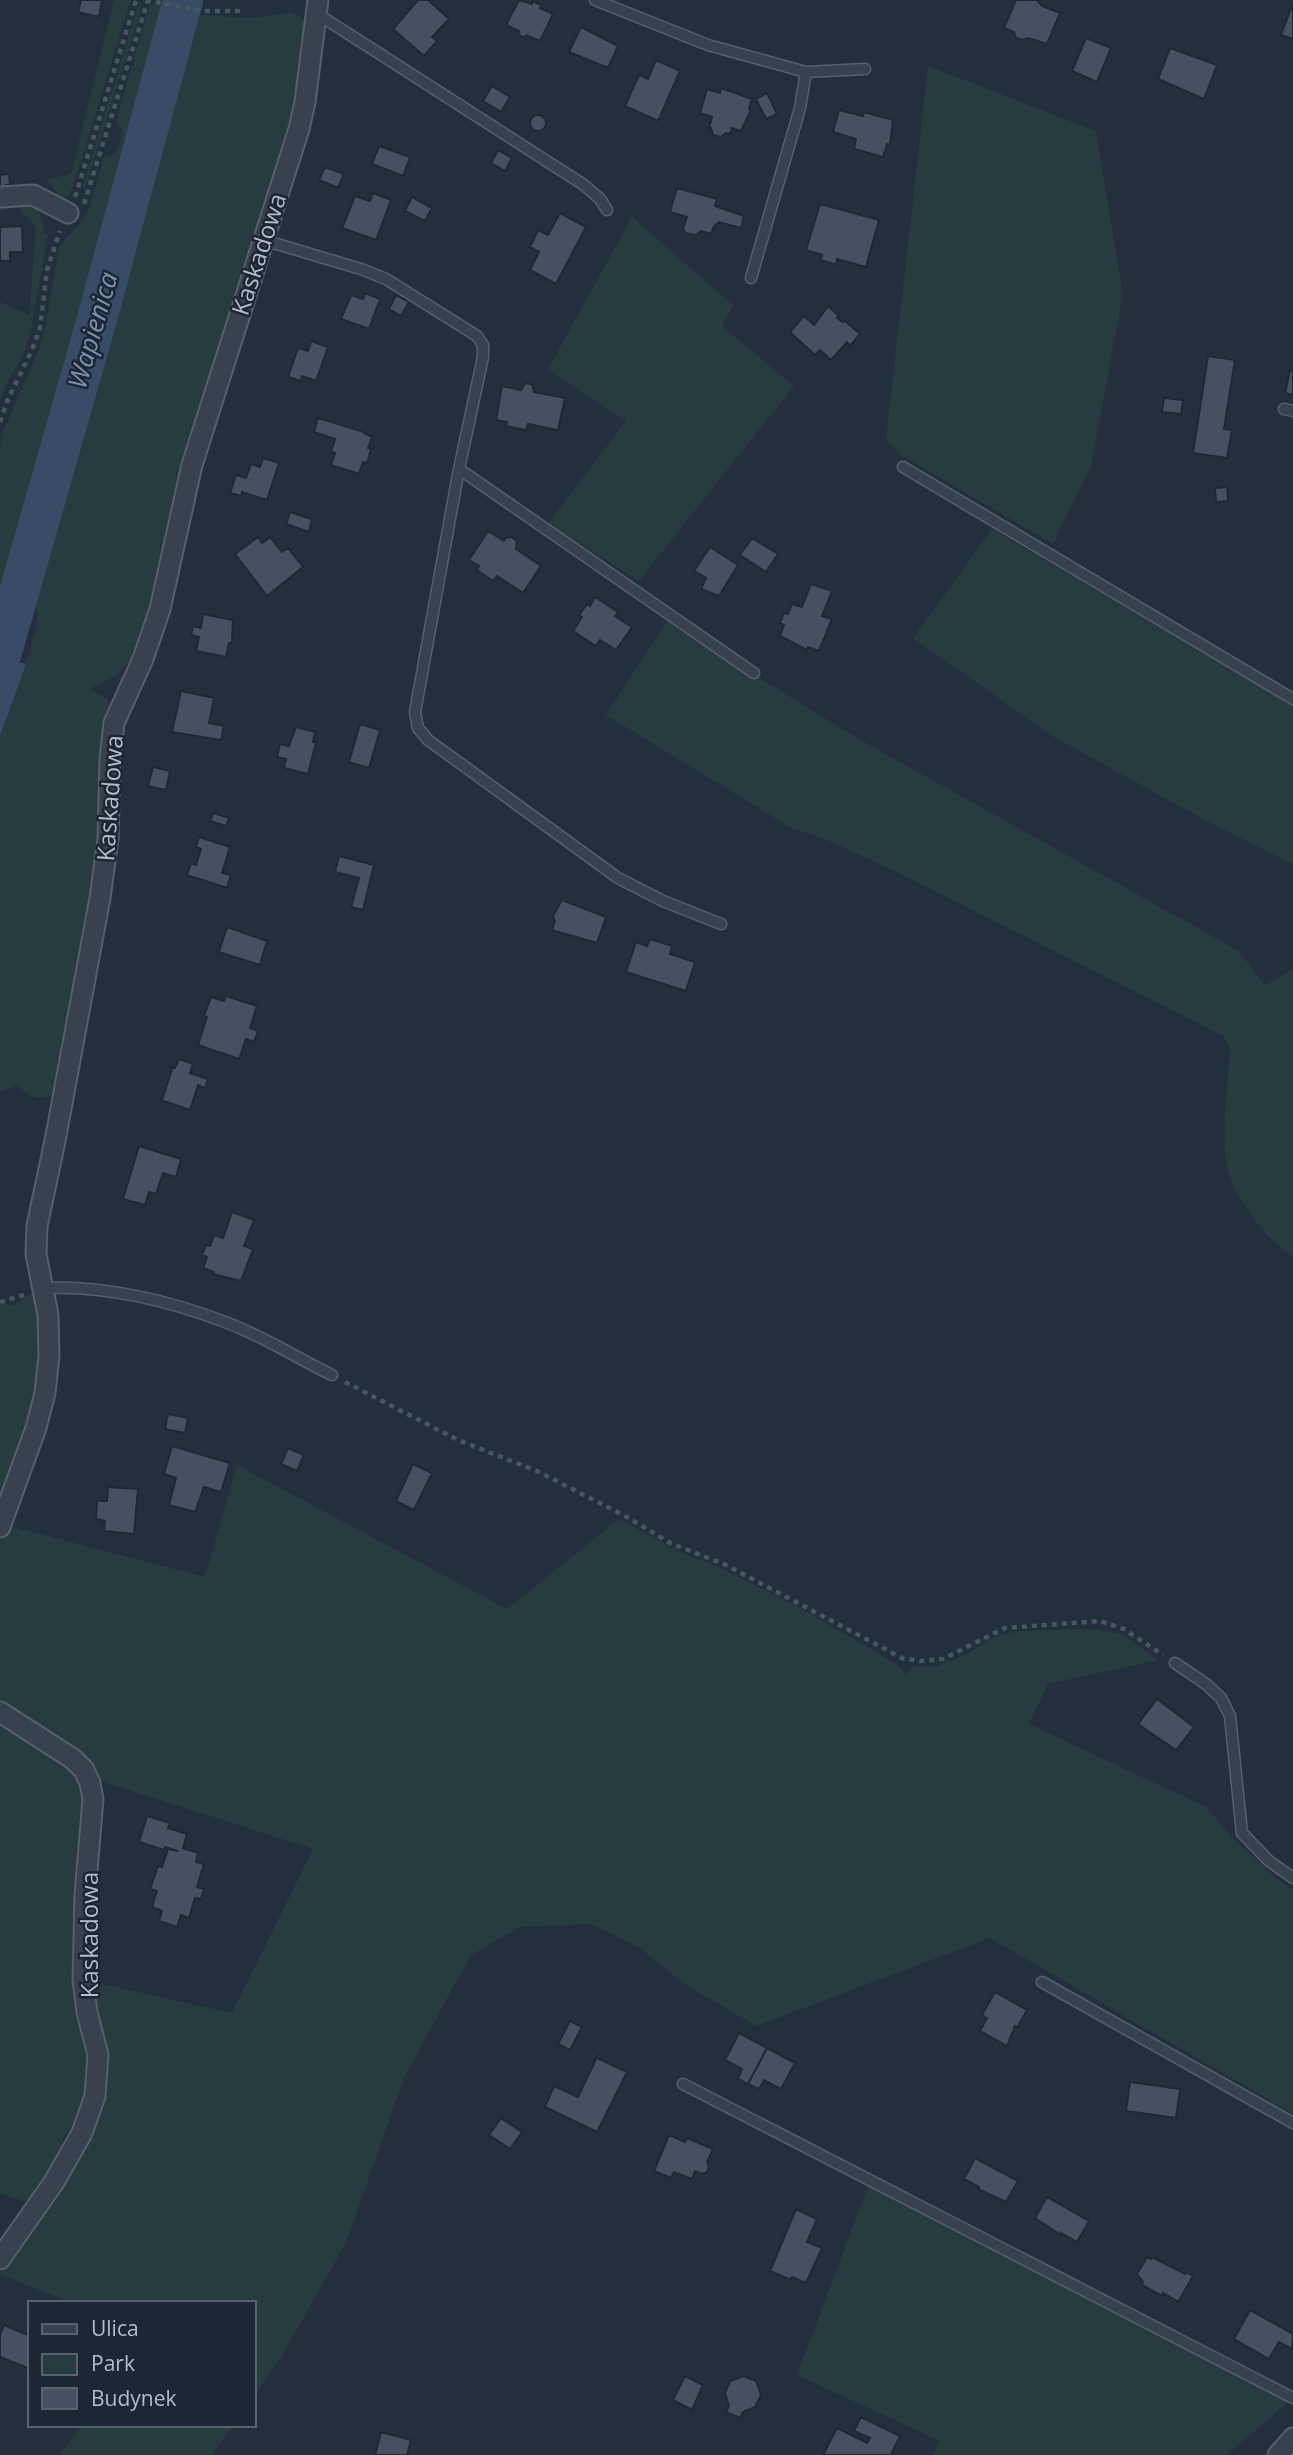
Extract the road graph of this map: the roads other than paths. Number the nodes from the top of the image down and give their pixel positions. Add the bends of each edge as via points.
1 (595, 0) edge
2 (317, 6) edge
3 (865, 69) dead end
4 (806, 72) junction
5 (0, 197) edge
6 (607, 210) dead end
7 (68, 213) road end
8 (262, 240) junction
9 (751, 278) dead end
10 (903, 467) dead end
11 (459, 469) junction
12 (754, 673) dead end
13 (1293, 699) edge
14 (721, 924) dead end
15 (45, 1288) junction
16 (332, 1375) road end
17 (0, 1527) edge
18 (1175, 1663) road end
19 (0, 1712) edge
20 (1293, 1878) edge
21 (1042, 1982) dead end
22 (683, 2084) dead end
23 (1293, 2123) edge
24 (0, 2259) edge
25 (1293, 2398) edge
26 (1293, 2438) edge
27 (1278, 2455) edge

1 - 4 lane via 708,45
2 - 6 lane via 571,176
2 - 8 street, Kaskadowa via 299,129
3 - 4 lane
4 - 9 lane
5 - 7 street via 33,195
8 - 11 lane via 386,279 477,336 483,357
8 - 15 street, Kaskadowa via 192,465 160,608 114,723 102,888 37,1226 36,1254
10 - 13 lane
11 - 12 lane
11 - 14 lane via 415,712 418,728 428,740 618,878
15 - 16 lane via 130,1296 227,1322
15 - 17 street, Kaskadowa via 46,1393
18 - 20 lane via 1221,1698 1230,1716 1242,1833
19 - 24 street, Kaskadowa via 73,1759 90,1783 93,1799 83,1980 98,2056 95,2096 82,2133
21 - 23 lane
22 - 25 lane
26 - 27 street

